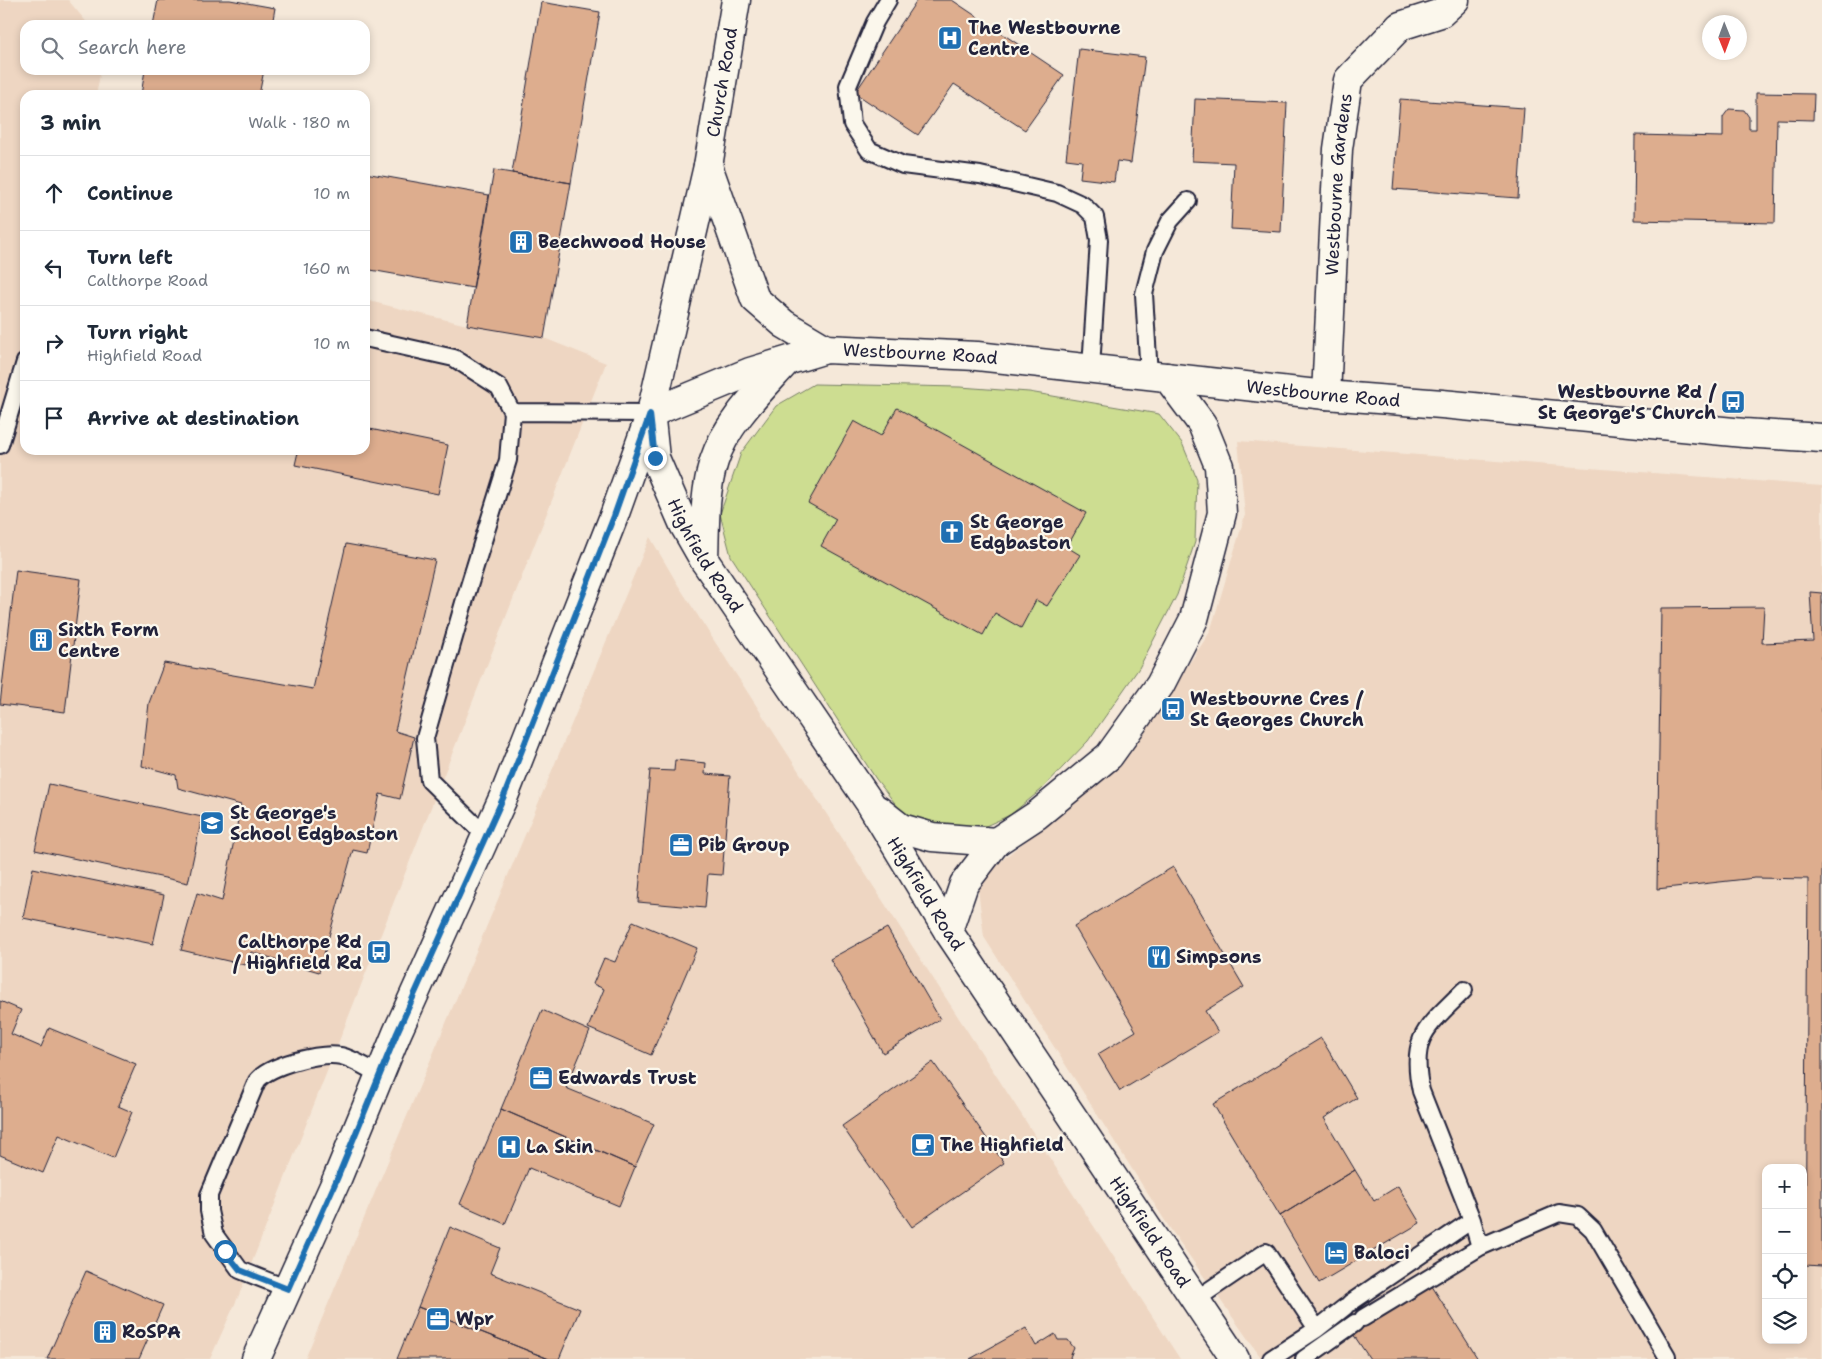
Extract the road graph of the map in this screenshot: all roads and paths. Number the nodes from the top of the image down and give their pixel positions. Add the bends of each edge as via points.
1 (736, 0) edge
2 (888, 0) edge
3 (1455, 0) edge
4 (708, 166) junction
5 (1188, 201) dead end
6 (370, 339) edge
7 (826, 349) junction
8 (786, 362) junction
9 (1091, 368) junction
10 (1158, 376) junction
11 (20, 379) edge
12 (1326, 395) junction
13 (512, 412) junction
14 (650, 414) junction
15 (1822, 438) edge
16 (0, 445) edge
17 (704, 560) junction
18 (870, 804) junction
19 (486, 836) junction
20 (996, 842) junction
21 (948, 931) junction
22 (1464, 990) dead end
23 (380, 1074) junction
24 (1472, 1220) junction
25 (1480, 1248) junction
26 (288, 1289) junction
27 (1195, 1300) junction
28 (1317, 1328) junction
29 (1667, 1356) dead end
30 (256, 1359) edge
31 (1235, 1359) edge
32 (1272, 1359) edge
33 (1304, 1359) edge

1 - 4 main road, Church Road
2 - 9 lane via 875,22 848,86 852,124 869,150 903,165 980,175 1058,193 1083,205 1095,217 1099,240
3 - 12 main road, Westbourne Gardens via 1441,13 1400,26 1348,80 1338,149
4 - 7 main road via 756,299 784,324
4 - 14 main road, Church Road
5 - 10 lane via 1170,220 1155,251 1144,294
6 - 13 lane via 454,358 498,387
7 - 8 main road
7 - 9 main road, Westbourne Road via 977,356
8 - 14 main road via 712,386
8 - 17 main road via 749,403 714,460 706,498
9 - 10 main road, Westbourne Road
10 - 12 main road, Westbourne Road
10 - 20 main road via 1202,424 1219,466 1222,513 1194,619 1160,685 1108,756 1037,815
11 - 16 lane
12 - 15 main road, Westbourne Road
13 - 14 lane
13 - 19 lane via 508,460 425,738 429,780
14 - 17 main road, Highfield Road via 655,458
14 - 19 main road via 607,534
17 - 18 main road, Highfield Road
18 - 20 main road via 901,828 932,837
18 - 21 main road, Highfield Road
19 - 23 main road
20 - 21 main road via 964,884
21 - 27 main road, Highfield Road
22 - 24 lane via 1425,1030 1417,1051 1417,1071
23 - 26 main road
23 - 26 lane via 341,1056 328,1056 269,1070 258,1081 209,1196 210,1224 240,1270
24 - 25 lane
24 - 28 lane
25 - 29 lane via 1559,1213 1578,1216 1593,1230
25 - 33 lane via 1359,1320
26 - 30 main road
27 - 28 lane via 1266,1252
27 - 31 main road, Highfield Road
28 - 32 lane

